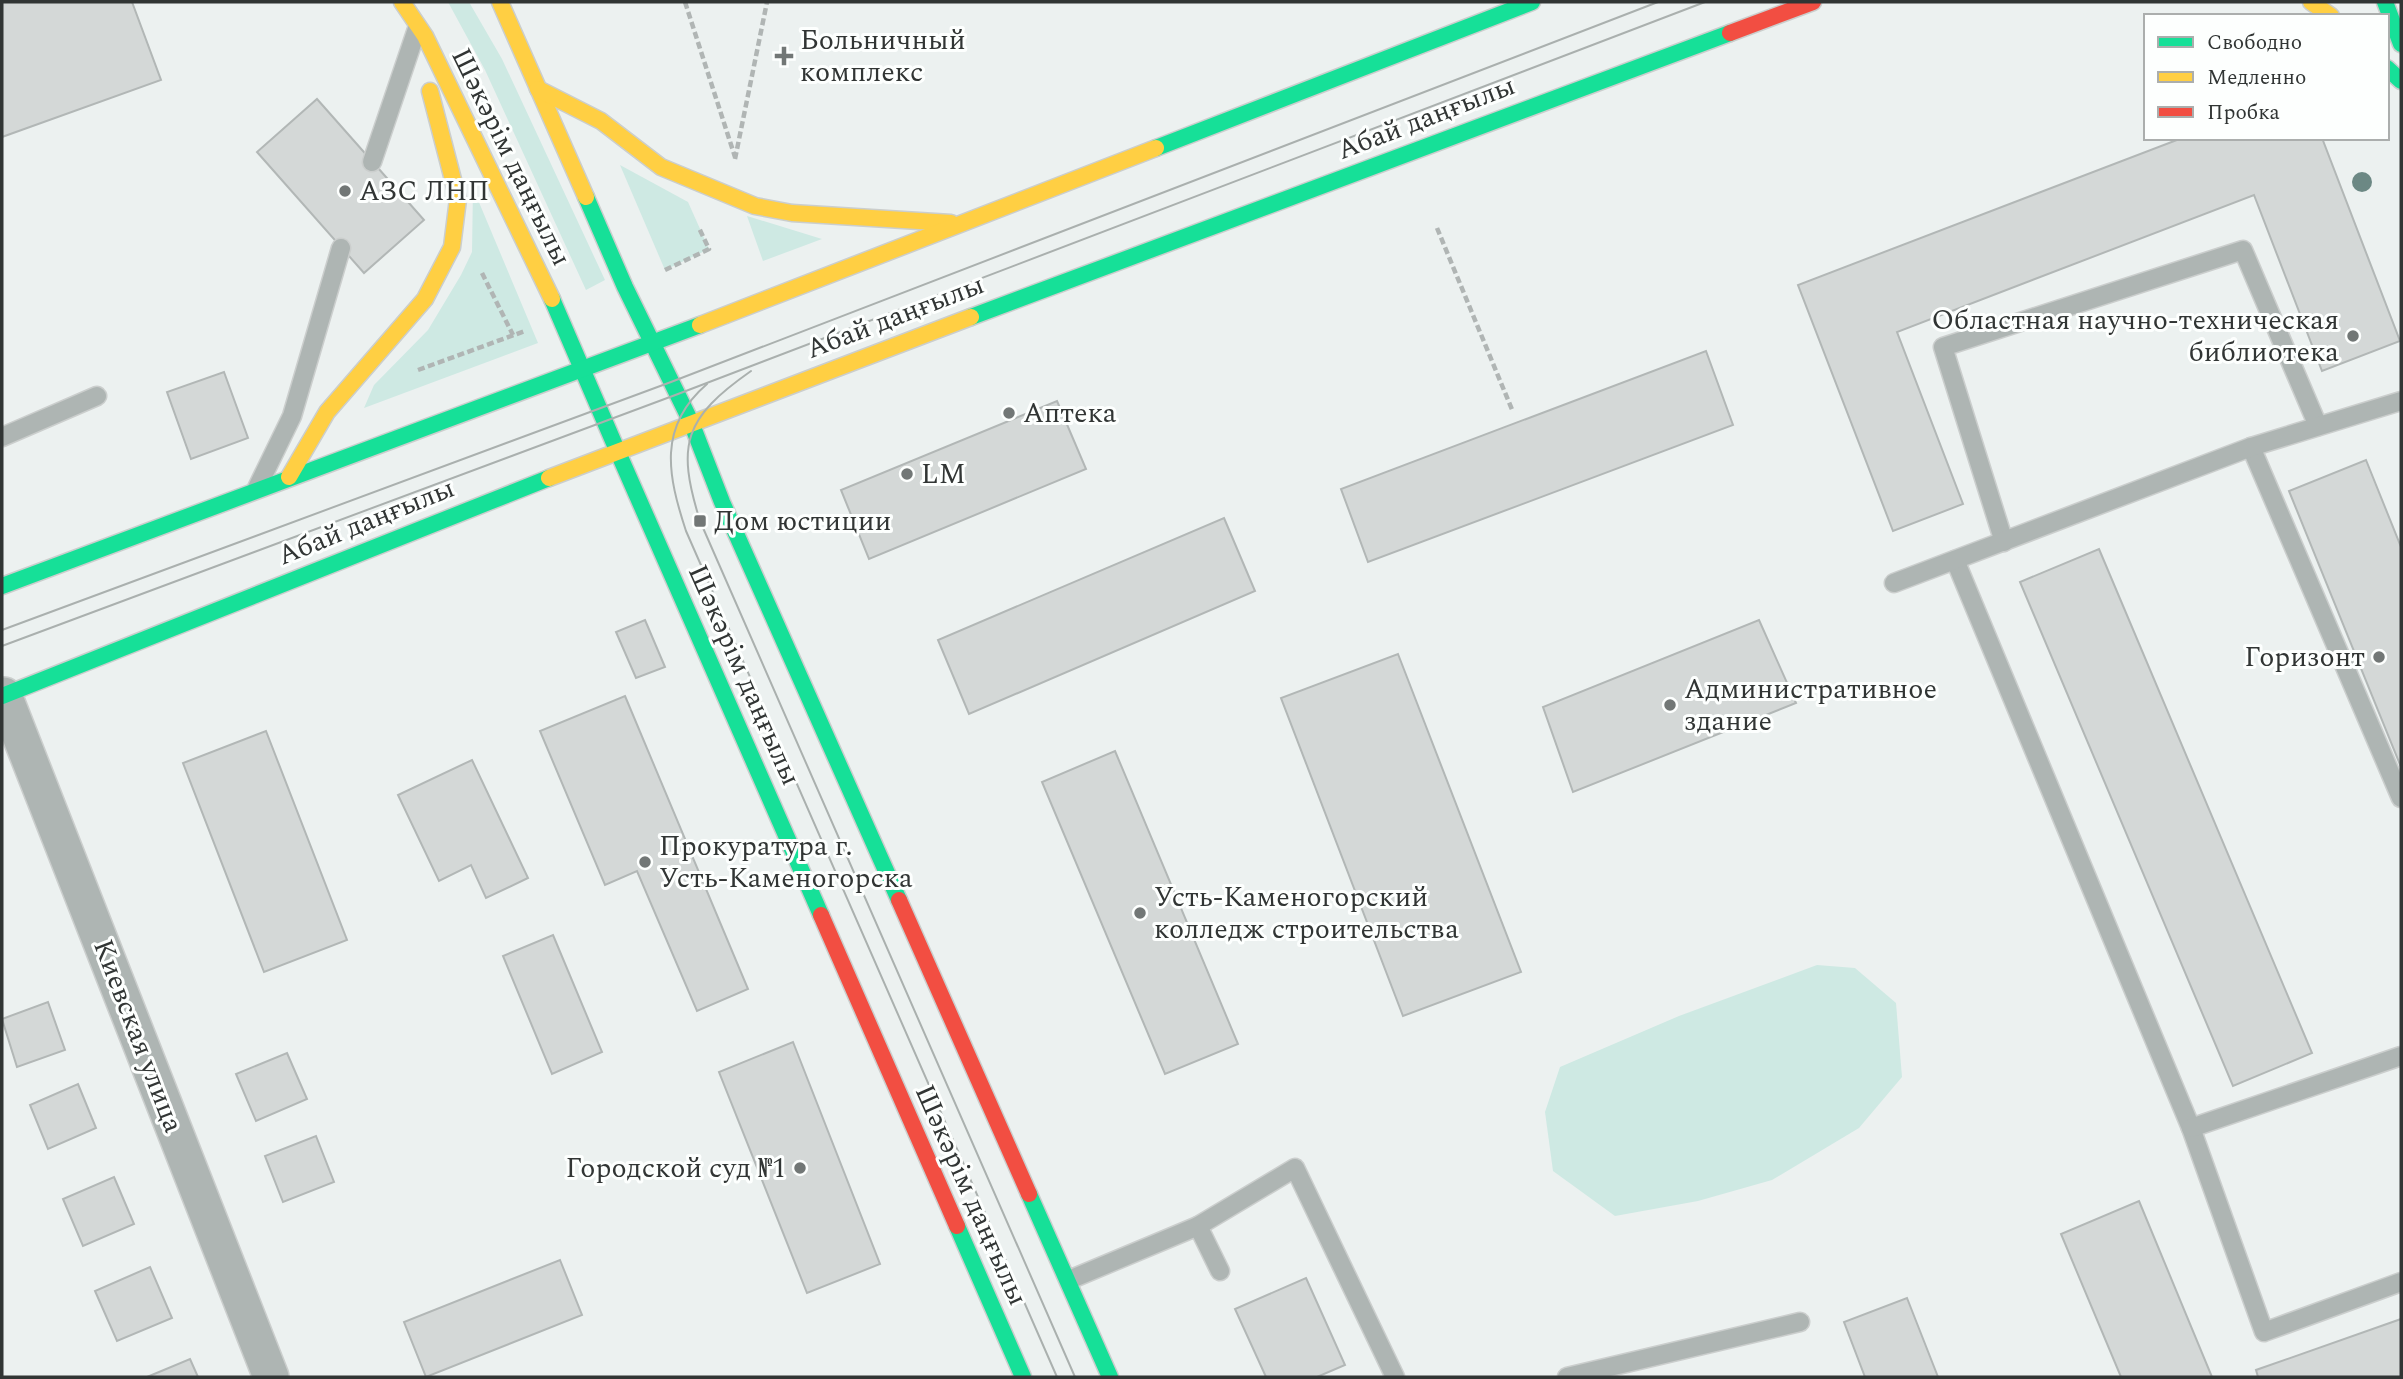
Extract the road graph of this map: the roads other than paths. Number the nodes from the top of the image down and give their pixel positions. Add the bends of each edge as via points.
1 (402, 2) edge
2 (500, 2) edge
3 (1532, 2) edge
4 (1812, 2) edge
5 (2311, 2) edge
6 (2385, 2) edge
7 (2328, 14) edge
8 (418, 26) junction
9 (2401, 44) edge
10 (436, 62) junction
11 (538, 89) junction
12 (372, 162) dead end
13 (961, 223) junction
14 (341, 248) dead end
15 (653, 343) junction
16 (581, 369) junction
17 (97, 396) dead end
18 (2401, 401) edge
19 (691, 422) junction
20 (2318, 426) junction
21 (2, 437) edge
22 (2251, 447) junction
23 (617, 450) junction
24 (289, 477) junction
25 (255, 491) junction
26 (2004, 541) junction
27 (1955, 560) junction
28 (1894, 583) dead end
29 (2, 586) edge
30 (3, 695) edge
31 (2401, 798) edge
32 (2401, 1056) edge
33 (2191, 1128) junction
34 (1198, 1226) junction
35 (1220, 1271) dead end
36 (1069, 1280) junction
37 (2401, 1282) edge
38 (1800, 1322) dead end
39 (271, 1377) edge
40 (1023, 1377) edge
41 (1110, 1377) edge
42 (1395, 1377) edge
43 (1567, 1377) edge

1 - 8 main road, Шәкәрім даңғылы
2 - 11 main road, Шәкәрім даңғылы
3 - 13 main road
4 - 19 main road, Абай даңғылы
5 - 7 main road
6 - 9 main road
8 - 10 main road, Шәкәрім даңғылы
8 - 12 lane
10 - 16 main road, Шәкәрім даңғылы via 560,316
10 - 24 main road via 430,105 455,178 458,214 451,251 419,310 326,413
11 - 13 main road via 601,121 661,167 755,206 792,213
11 - 15 main road, Шәкәрім даңғылы
13 - 15 main road
14 - 25 lane via 292,416
15 - 16 main road
15 - 19 main road, Шәкәрім даңғылы
16 - 23 main road, Шәкәрім даңғылы
16 - 24 main road
17 - 21 lane
18 - 20 lane
19 - 23 main road, Абай даңғылы
19 - 36 main road, Шәкәрім даңғылы via 722,502
20 - 22 lane
20 - 26 lane via 2243,250 1944,347
22 - 26 lane
22 - 31 lane
23 - 30 main road, Абай даңғылы
23 - 40 main road, Шәкәрім даңғылы
24 - 25 main road
25 - 29 main road
26 - 27 lane
27 - 28 lane
27 - 33 lane
30 - 39 street, Киевская улица
32 - 33 lane
33 - 37 lane via 2264,1332
34 - 35 lane
34 - 36 lane
34 - 42 lane via 1295,1168
36 - 41 main road, Шәкәрім даңғылы
38 - 43 lane

